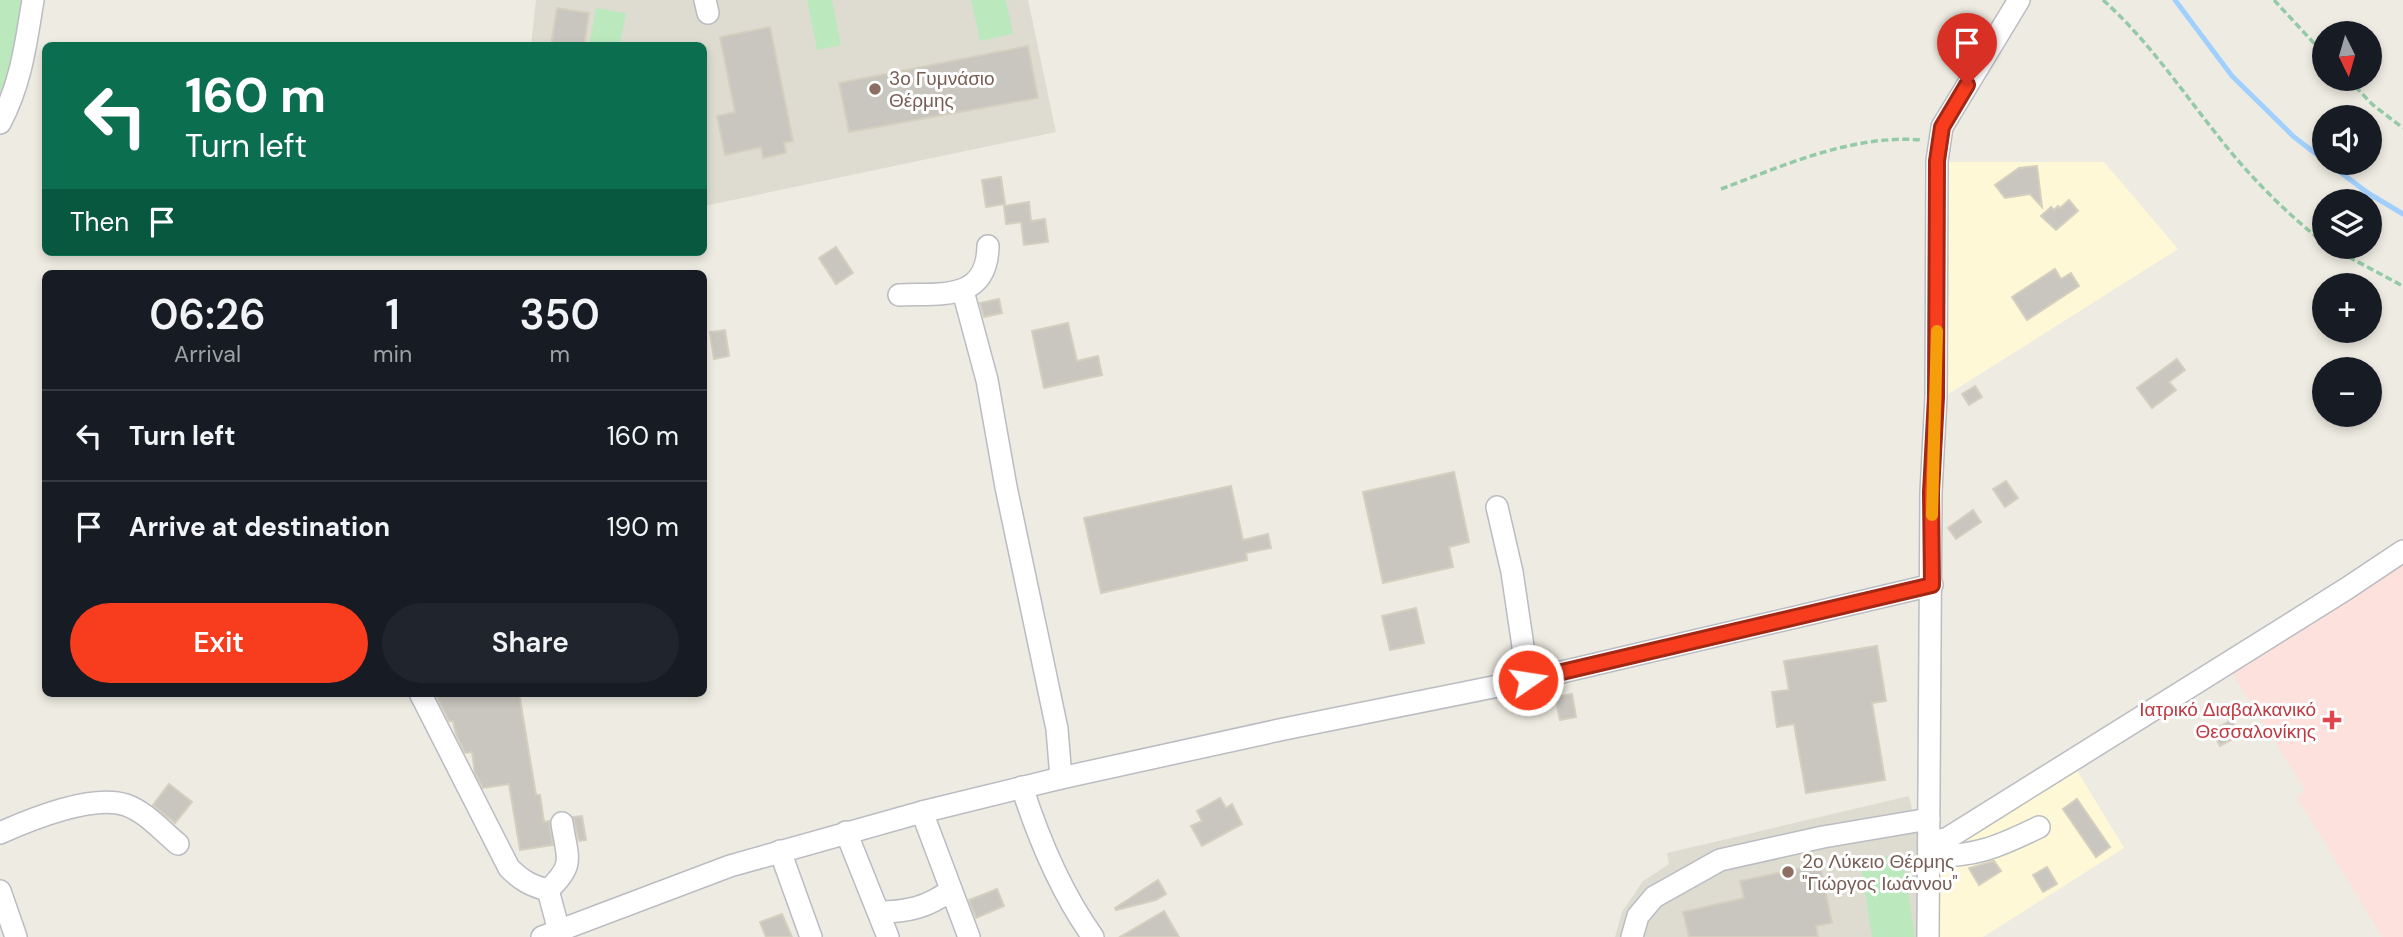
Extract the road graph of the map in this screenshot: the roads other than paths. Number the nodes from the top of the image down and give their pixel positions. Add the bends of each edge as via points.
1 (33, 0) edge
2 (2019, 0) edge
3 (0, 123) edge
4 (988, 246) dead end
5 (963, 291) junction
6 (899, 296) dead end
7 (1497, 507) dead end
8 (2403, 551) edge
9 (1932, 585) junction
10 (1528, 680) junction
11 (422, 697) edge
12 (1061, 778) junction
13 (1022, 787) junction
14 (922, 812) junction
15 (562, 823) dead end
16 (2039, 827) dead end
17 (846, 832) junction
18 (0, 833) edge
19 (1929, 838) junction
20 (178, 844) dead end
21 (780, 851) junction
22 (548, 890) junction
23 (951, 890) junction
24 (0, 891) edge
25 (879, 912) junction
26 (551, 934) edge
27 (16, 937) edge
28 (811, 937) edge
29 (888, 937) edge
30 (969, 937) edge
31 (1093, 937) edge
32 (1632, 937) edge
33 (1928, 937) edge

1 - 3 street via 21,75
2 - 9 street via 1942,127 1939,141
4 - 5 street via 985,270
5 - 6 street
5 - 12 street via 987,380 1052,702
7 - 10 street
8 - 19 street via 1948,838
9 - 10 street
9 - 19 street
10 - 12 street
11 - 22 street via 509,868 521,880
12 - 13 street
13 - 14 street
13 - 31 street via 1055,874
14 - 17 street
14 - 23 street
15 - 22 street via 567,867
16 - 19 street via 1987,851 1949,856
17 - 21 street
17 - 25 street
18 - 20 street via 62,809 123,804
19 - 32 street via 1823,837 1720,860 1654,897 1638,916
19 - 33 street
21 - 26 street via 689,880
21 - 28 street
22 - 26 street
23 - 25 street via 912,911
23 - 30 street
24 - 27 street
25 - 29 street

